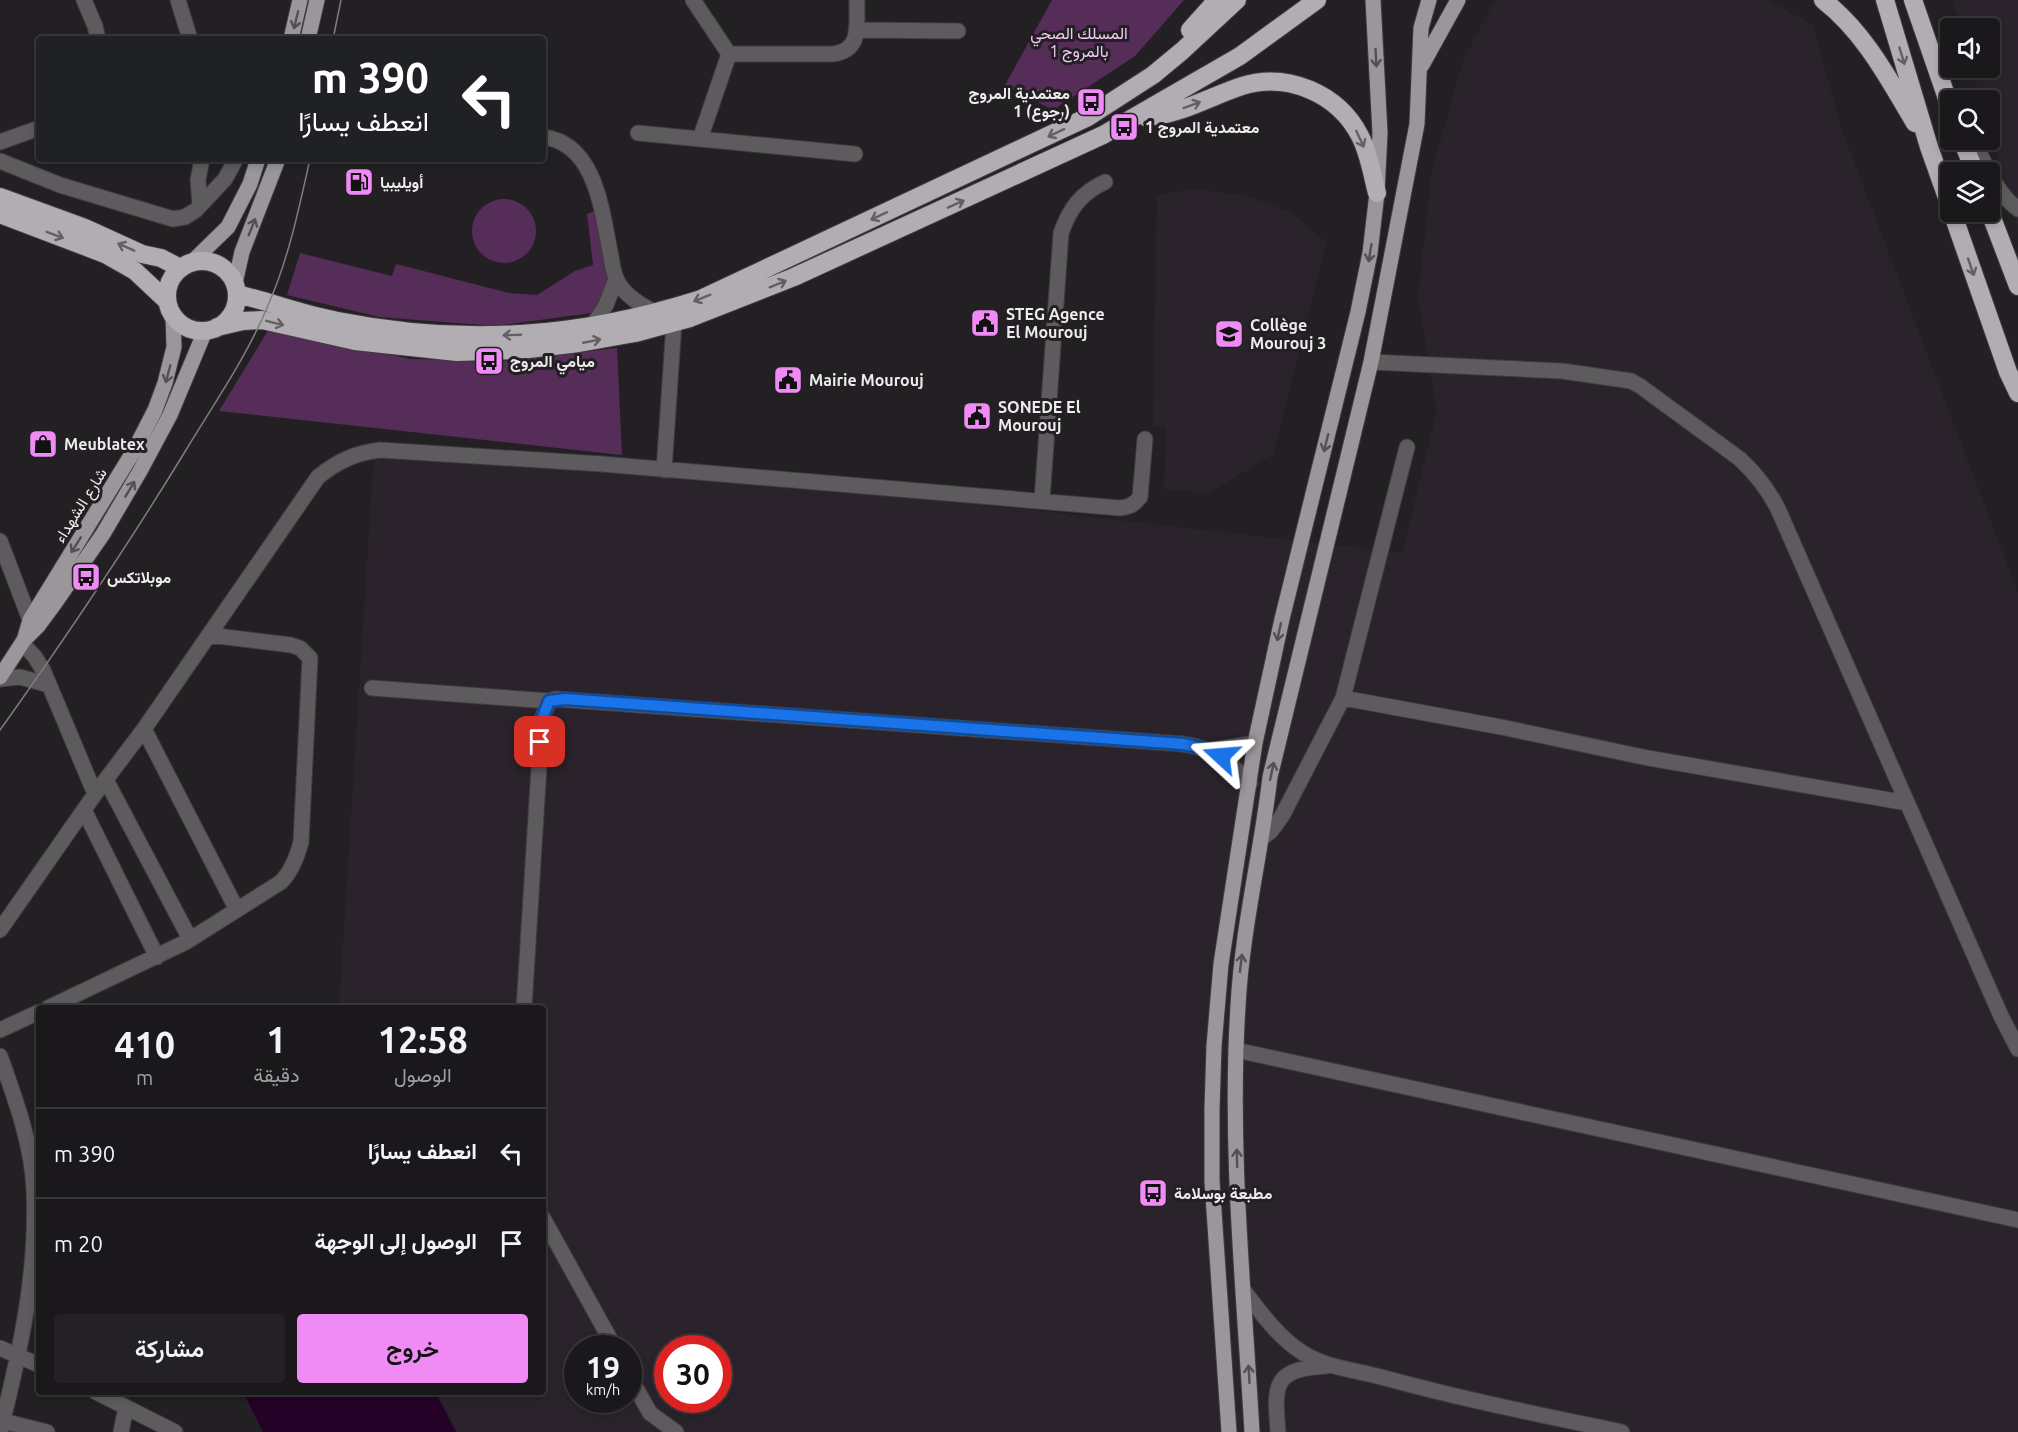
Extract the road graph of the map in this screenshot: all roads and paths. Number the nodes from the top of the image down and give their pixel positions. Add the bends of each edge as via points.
1 (84, 0) edge
2 (178, 0) edge
3 (300, 0) edge
4 (317, 0) edge
5 (693, 0) edge
6 (857, 0) edge
7 (1217, 0) edge
8 (1237, 0) edge
9 (1317, 0) edge
10 (1373, 0) edge
11 (1429, 0) edge
12 (1458, 0) edge
13 (1823, 0) edge
14 (1885, 0) edge
15 (1913, 0) edge
16 (856, 30) junction
17 (958, 32) dead end
18 (97, 36) edge
19 (189, 36) edge
20 (292, 36) edge
21 (309, 36) edge
22 (729, 54) junction
23 (1420, 68) junction
24 (1936, 70) junction
25 (1944, 90) edge
26 (1947, 90) edge
27 (1128, 92) junction
28 (1136, 117) junction
29 (36, 129) edge
30 (638, 133) dead end
31 (546, 138) edge
32 (700, 139) junction
33 (1, 145) edge
34 (1929, 147) junction
35 (1978, 150) edge
36 (855, 154) dead end
37 (0, 161) edge
38 (201, 162) edge
39 (234, 162) edge
40 (257, 162) edge
41 (277, 162) edge
42 (1940, 178) edge
43 (1106, 182) dead end
44 (1377, 193) junction
45 (0, 196) edge
46 (200, 205) junction
47 (2018, 209) edge
48 (0, 214) edge
49 (1956, 222) edge
50 (1994, 222) edge
51 (186, 265) junction
52 (616, 279) junction
53 (2018, 286) edge
54 (236, 289) junction
55 (170, 308) junction
56 (657, 313) junction
57 (674, 323) junction
58 (593, 326) junction
59 (211, 329) junction
60 (1371, 362) junction
61 (2018, 393) edge
62 (1145, 439) dead end
63 (1407, 447) dead end
64 (664, 470) junction
65 (1042, 500) junction
66 (0, 541) edge
67 (34, 623) junction
68 (209, 635) junction
69 (23, 641) junction
70 (0, 678) edge
71 (49, 685) junction
72 (372, 688) dead end
73 (1343, 698) junction
74 (549, 701) junction
75 (144, 729) junction
76 (1255, 743) junction
77 (1211, 750) junction
78 (106, 780) junction
79 (1250, 783) junction
80 (95, 794) junction
81 (1907, 803) junction
82 (84, 810) junction
83 (1262, 839) junction
84 (237, 910) junction
85 (2, 925) edge
86 (190, 939) junction
87 (157, 957) junction
88 (54, 1005) edge
89 (524, 1005) edge
90 (36, 1013) edge
91 (0, 1030) edge
92 (2018, 1049) edge
93 (1236, 1050) junction
94 (0, 1056) edge
95 (2018, 1220) edge
96 (546, 1223) edge
97 (1244, 1291) junction
98 (608, 1335) edge
99 (0, 1347) edge
100 (19, 1356) junction
101 (36, 1364) edge
102 (1330, 1366) junction
103 (102, 1395) edge
104 (642, 1399) edge
105 (126, 1407) junction
106 (1, 1427) edge
107 (47, 1432) edge
108 (121, 1432) edge
109 (176, 1432) edge
110 (676, 1432) edge
111 (1229, 1432) edge
112 (1252, 1432) edge
113 (1278, 1432) edge
114 (1622, 1432) edge

1 - 18 street
2 - 19 street
3 -> 20 main road
4 - 21 main road
5 - 22 street
6 - 16 street
7 - 27 highway
8 - 27 highway via 1182,51
9 - 28 highway via 1240,56
10 -> 44 main road via 1380,132
11 - 23 main road via 1421,28
12 - 23 main road
13 - 34 highway via 1871,50
14 -> 34 highway
15 - 24 highway
16 - 17 street
16 - 22 street via 855,40 842,53
22 - 32 street
23 - 60 main road via 1417,124
24 - 25 highway
24 - 26 street
27 -> 56 highway via 1045,138 701,299
28 -> 44 highway via 1172,113 1252,83 1276,81 1299,86 1328,100 1353,125 1363,144
57 -> 28 highway via 805,273
29 - 33 street
30 - 32 street
31 - 52 street via 565,143 586,165 598,197
32 - 36 street
34 - 42 highway
35 - 47 street via 2000,191
37 - 46 street via 60,185 173,219 185,217
38 - 46 street
39 - 46 street via 225,179
40 - 51 main road via 228,227
54 -> 41 main road via 242,252
43 - 65 street via 1077,201 1061,233
44 -> 76 main road via 1365,283
51 -> 45 highway via 142,254
48 -> 55 highway via 105,254 135,271
49 -> 61 highway
50 - 53 highway
51 - 54 highway via 202,260 222,267
51 - 55 highway via 169,282
52 - 56 street via 634,300
52 - 58 street
58 -> 54 highway via 515,335 458,336 385,330 335,321
54 - 59 highway via 232,314
55 - 59 highway via 187,327
55 -> 67 main road, شارع الشهداء via 174,347 155,410
56 - 58 highway
59 -> 57 highway via 262,320 355,341 457,352 579,343
57 - 64 street
67 -> 59 main road, شارع الشهداء via 103,534 170,415
60 - 81 street via 1562,371 1625,379 1740,459 1768,490 1778,509
83 -> 60 main road via 1272,770
62 - 65 street via 1142,489 1135,503 1120,508
63 - 73 street
64 - 65 street via 925,484
64 - 68 street via 380,450 358,453 335,463 318,477
66 - 67 street
67 - 69 main road, شارع الشهداء
68 - 75 street
68 - 84 street via 291,645 310,658 301,842 297,856 281,882
69 - 70 main road, شارع الشهداء
69 - 71 street
70 - 71 street
71 - 80 street
72 - 74 street
73 - 81 street via 1648,758
73 - 83 street via 1282,816
74 - 77 street via 565,699 1171,743
74 - 89 street via 542,719
75 - 78 street
75 - 84 street
76 - 77 street
76 - 79 main road
77 - 79 street
78 - 80 street
78 - 86 street
79 - 111 main road via 1221,964 1212,1109 1212,1181
80 - 82 street
81 - 92 street
82 - 85 street
82 - 87 street
93 -> 83 main road via 1241,964
84 - 86 street
86 - 87 street
87 - 88 street
90 - 91 street
93 - 95 street
97 -> 93 main road via 1238,1216
94 - 100 street via 27,1142 34,1189 31,1276
96 - 98 street
97 - 102 street via 1290,1344
112 -> 97 main road
99 - 100 street
100 - 101 street
100 - 106 street
102 - 113 street via 1294,1370 1283,1378 1276,1390
102 - 114 street
103 - 105 street
104 - 110 street via 650,1413
105 - 108 street
105 - 109 street
106 - 107 street

